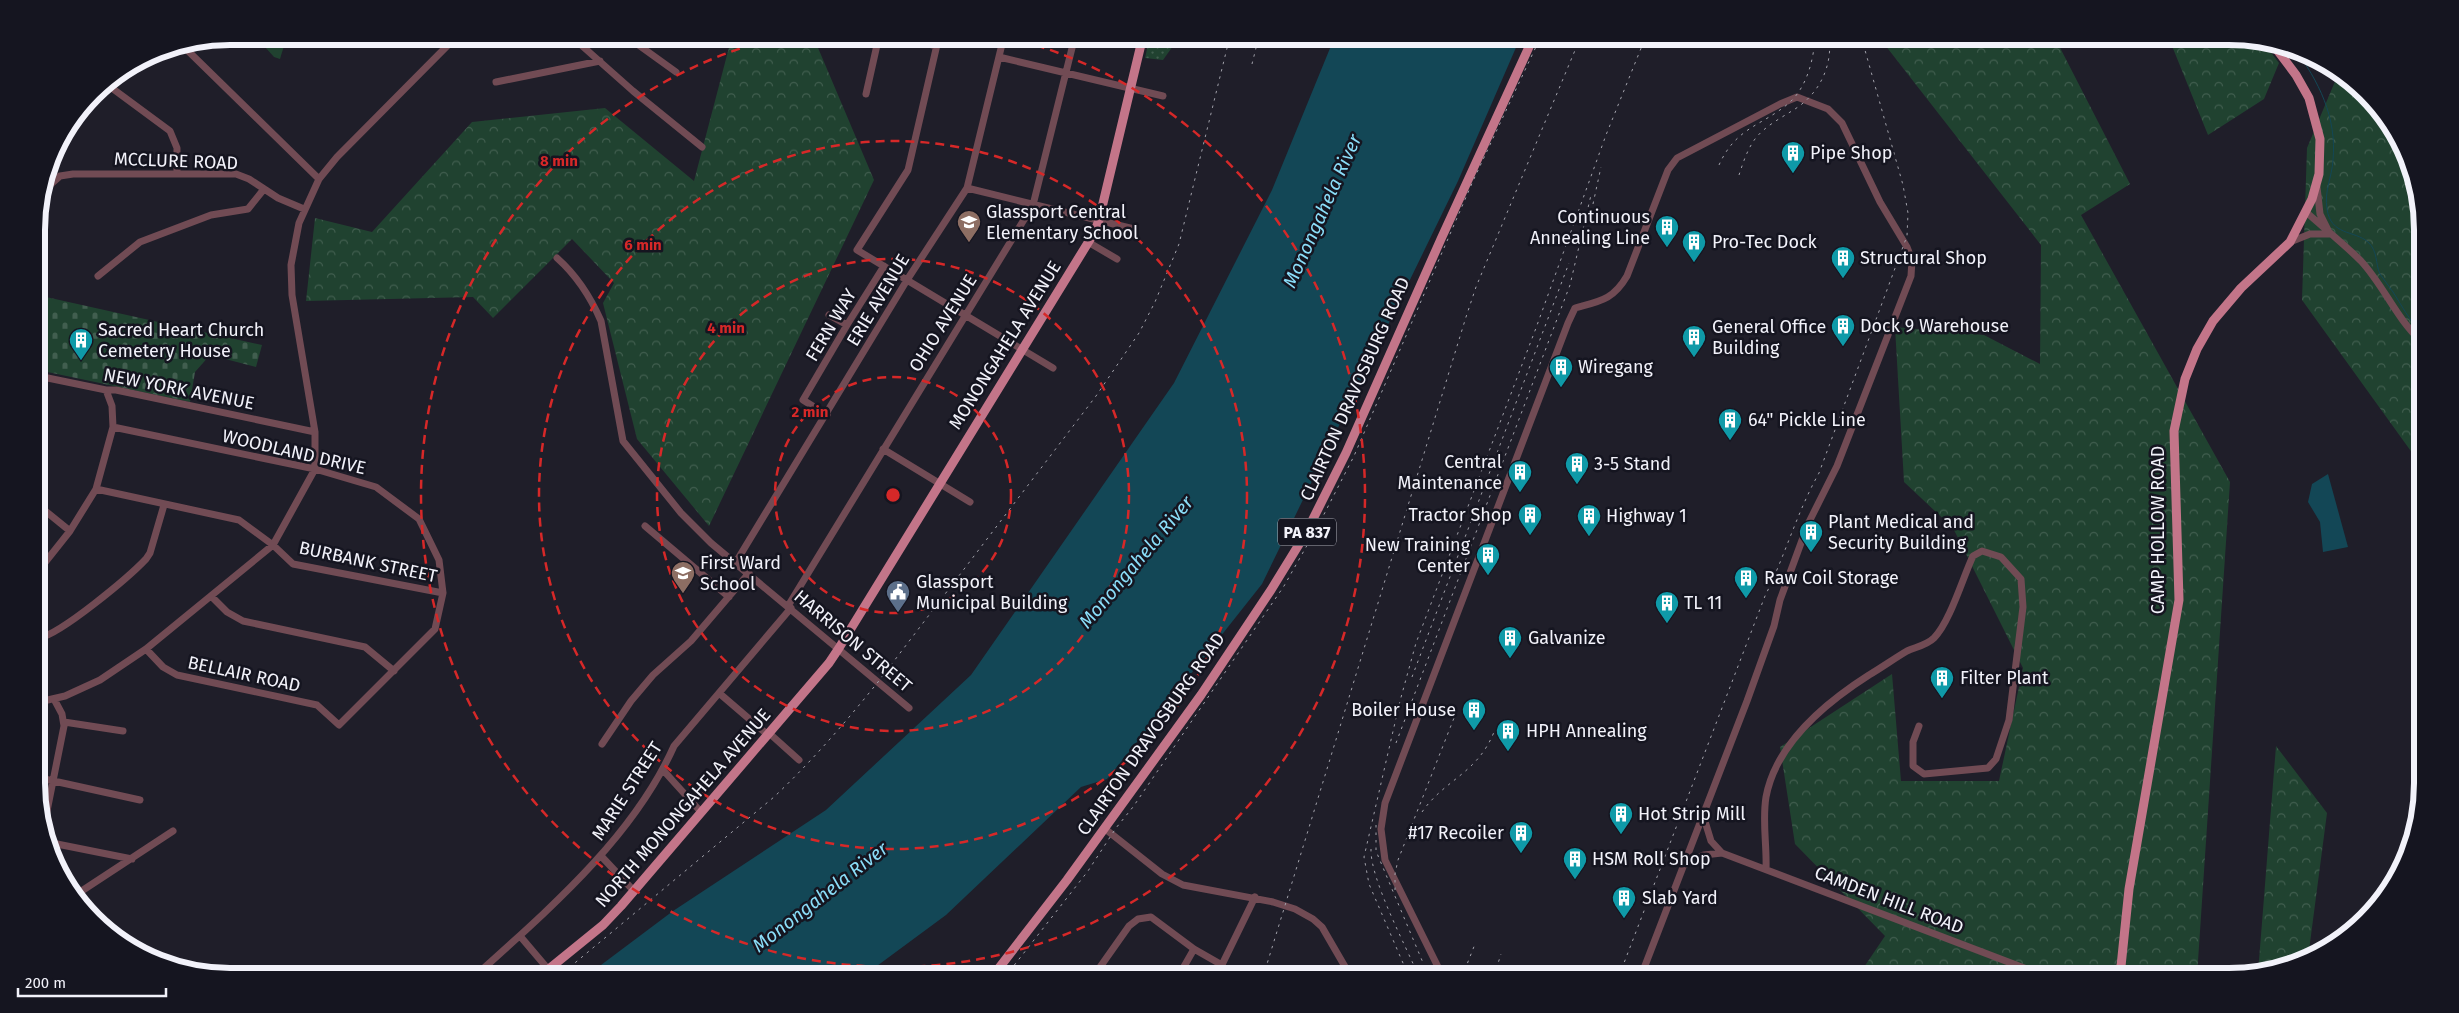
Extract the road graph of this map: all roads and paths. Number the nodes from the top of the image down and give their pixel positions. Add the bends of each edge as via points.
1 (448, 45) edge
2 (582, 45) edge
3 (638, 45) edge
4 (878, 45) edge
5 (933, 45) edge
6 (1002, 45) edge
7 (1073, 45) edge
8 (1141, 45) edge
9 (1530, 45) edge
10 (937, 46) joint
11 (187, 50) edge
12 (2278, 51) edge
13 (1000, 57) junction
14 (600, 60) junction
15 (676, 72) dead end
16 (1066, 73) junction
17 (496, 82) dead end
18 (112, 87) edge
19 (1131, 88) junction
20 (866, 94) dead end
21 (1163, 96) dead end
22 (702, 147) dead end
23 (177, 174) junction
24 (319, 179) junction
25 (51, 184) edge
26 (2316, 185) junction
27 (966, 188) junction
28 (264, 189) junction
29 (1033, 204) junction
30 (304, 209) junction
31 (2306, 212) junction
32 (1099, 220) junction
33 (1134, 229) dead end
34 (2330, 234) junction
35 (1088, 242) junction
36 (2290, 242) junction
37 (556, 258) dead end
38 (1117, 259) dead end
39 (884, 266) junction
40 (98, 276) dead end
41 (907, 280) junction
42 (829, 315) dead end
43 (965, 315) junction
44 (846, 325) junction
45 (2414, 333) edge
46 (1022, 350) junction
47 (1053, 368) dead end
48 (45, 377) edge
49 (106, 390) junction
50 (827, 415) junction
51 (113, 427) junction
52 (315, 432) junction
53 (883, 449) junction
54 (315, 469) junction
55 (939, 483) junction
56 (96, 489) junction
57 (970, 502) dead end
58 (164, 505) junction
59 (45, 511) edge
60 (645, 526) dead end
61 (70, 531) junction
62 (273, 545) junction
63 (45, 562) edge
64 (736, 562) junction
65 (749, 573) junction
66 (442, 594) junction
67 (211, 596) junction
68 (729, 597) junction
69 (790, 607) junction
70 (45, 637) edge
71 (839, 648) junction
72 (146, 649) junction
73 (394, 671) junction
74 (719, 694) junction
75 (54, 699) junction
76 (45, 701) edge
77 (909, 708) dead end
78 (64, 722) junction
79 (339, 725) joint
80 (1919, 726) dead end
81 (123, 731) dead end
82 (769, 734) junction
83 (602, 744) dead end
84 (799, 760) dead end
85 (663, 770) junction
86 (45, 779) edge
87 (53, 780) junction
88 (140, 800) dead end
89 (47, 809) edge
90 (701, 812) junction
91 (1704, 818) junction
92 (1104, 828) junction
93 (173, 831) dead end
94 (55, 844) edge
95 (1722, 853) junction
96 (602, 857) junction
97 (132, 859) junction
98 (1686, 864) junction
99 (1766, 869) junction
100 (634, 891) junction
101 (80, 892) edge
102 (1255, 898) junction
103 (520, 936) junction
104 (1194, 949) junction
105 (1222, 965) junction
106 (484, 968) edge
107 (547, 968) edge
108 (549, 968) edge
109 (999, 968) edge
110 (1099, 968) edge
111 (1183, 968) edge
112 (1220, 968) edge
113 (1346, 968) edge
114 (1439, 968) edge
115 (1644, 968) edge
116 (2026, 968) edge
117 (2120, 968) edge

1 - 24 street via 374,118
2 - 14 street
3 - 15 street
4 - 20 street
5 - 10 street
6 - 13 street, ERIE AVENUE
7 - 16 street, OHIO AVENUE
8 - 19 main road, MONONGAHELA AVENUE
9 - 92 main road, CLAIRTON DRAVOSBURG ROAD / PA 837 via 1346,453 1306,533 1236,643
10 - 39 street via 908,170 857,250
11 - 24 street
12 - 26 main road, CAMP HOLLOW ROAD via 2309,98 2317,120 2321,159
13 - 16 street
13 - 27 street, ERIE AVENUE
14 - 17 street
14 - 22 street
16 - 19 street
16 - 29 street, OHIO AVENUE
18 - 23 street via 170,131 177,148
19 - 21 street
19 - 32 main road, MONONGAHELA AVENUE
23 - 25 street, MCCLURE ROAD via 67,174
23 - 28 street, MCCLURE ROAD via 236,174
24 - 30 street
26 - 31 main road, CAMP HOLLOW ROAD
26 - 34 street via 2320,214
27 - 29 street
27 - 41 street, ERIE AVENUE
28 - 30 street, MCCLURE ROAD
28 - 40 street via 248,209 211,215 140,242
29 - 32 street
29 - 43 street, OHIO AVENUE
30 - 52 street via 294,242 291,280
31 - 34 street
31 - 36 main road, CAMP HOLLOW ROAD
32 - 33 street
32 - 35 main road, MONONGAHELA AVENUE
34 - 36 street via 2310,234
34 - 45 street via 2360,261
35 - 38 street
35 - 46 main road, MONONGAHELA AVENUE
36 - 117 main road, CAMP HOLLOW ROAD via 2241,288 2213,321 2185,379 2174,431 2178,600 2129,889
37 - 64 street, HARRISON STREET via 572,274 601,321 622,441 681,513
39 - 41 street
39 - 44 street, FERN WAY
41 - 43 street
41 - 50 street, ERIE AVENUE
42 - 44 street
43 - 46 street
43 - 53 street, OHIO AVENUE
44 - 50 street, FERN WAY via 803,400
46 - 47 street
46 - 55 main road, MONONGAHELA AVENUE
48 - 49 street, NEW YORK AVENUE
49 - 51 street via 112,406
49 - 52 street, NEW YORK AVENUE
50 - 64 street, ERIE AVENUE
51 - 54 street, WOODLAND DRIVE
51 - 56 street
52 - 54 street
53 - 55 street
53 - 69 street, OHIO AVENUE
54 - 62 street
54 - 66 street, WOODLAND DRIVE via 376,487 419,519 439,560
55 - 57 street
55 - 71 main road, MONONGAHELA AVENUE
56 - 58 street, BURBANK STREET
56 - 61 street
58 - 62 street, BURBANK STREET via 240,520
58 - 70 street via 146,560 72,620
59 - 61 street
60 - 68 street
61 - 63 street
62 - 66 street, BURBANK STREET via 293,564
62 - 67 street
64 - 65 street, HARRISON STREET
65 - 68 street
65 - 69 street, HARRISON STREET
66 - 73 street, WOODLAND DRIVE via 434,630
67 - 72 street
67 - 73 street via 243,622 365,647
68 - 83 street via 691,641 653,675
69 - 71 street, HARRISON STREET
69 - 74 street, MARIE STREET
71 - 77 street, HARRISON STREET
71 - 82 main road, NORTH MONONGAHELA AVENUE
72 - 75 street via 100,680
72 - 79 street, BELLAIR ROAD via 163,667 177,675 317,705
73 - 79 street, WOODLAND DRIVE
74 - 82 street
74 - 85 street, MARIE STREET via 674,746
75 - 76 street
75 - 78 street
78 - 81 street
78 - 87 street
80 - 99 street via 1913,742 1912,766 1924,774 1988,768 1996,759 2009,720 2023,607 2021,579 2001,557 1982,551 1973,556 1942,628 1933,639 1847,690 1806,724 1790,744 1778,763 1767,795 1764,825
82 - 84 street
82 - 90 main road, NORTH MONONGAHELA AVENUE
85 - 90 street
85 - 96 street, MARIE STREET
86 - 87 street
87 - 88 street
87 - 89 street
90 - 100 main road, NORTH MONONGAHELA AVENUE
91 - 95 street via 1712,841
91 - 98 street
91 - 114 street via 1808,524 1836,466 1910,276 1912,260 1907,247 1880,202 1842,123 1828,109 1798,97 1677,158 1668,170 1618,292 1575,308 1568,323 1385,803 1381,829 1385,860
92 - 102 street via 1162,874 1183,885
92 - 109 main road, CLAIRTON DRAVOSBURG ROAD / PA 837
93 - 97 street
94 - 97 street
95 - 98 street
95 - 99 street, CAMDEN HILL ROAD
96 - 100 street
96 - 103 street, MARIE STREET
97 - 101 street
98 - 115 street
99 - 116 street, CAMDEN HILL ROAD
100 - 108 main road, NORTH MONONGAHELA AVENUE via 603,925
102 - 105 street
102 - 113 street via 1295,909 1313,919
103 - 106 street, MARIE STREET
103 - 107 street
104 - 105 street
104 - 110 street via 1151,917 1138,919 1128,926
104 - 111 street
105 - 112 street

